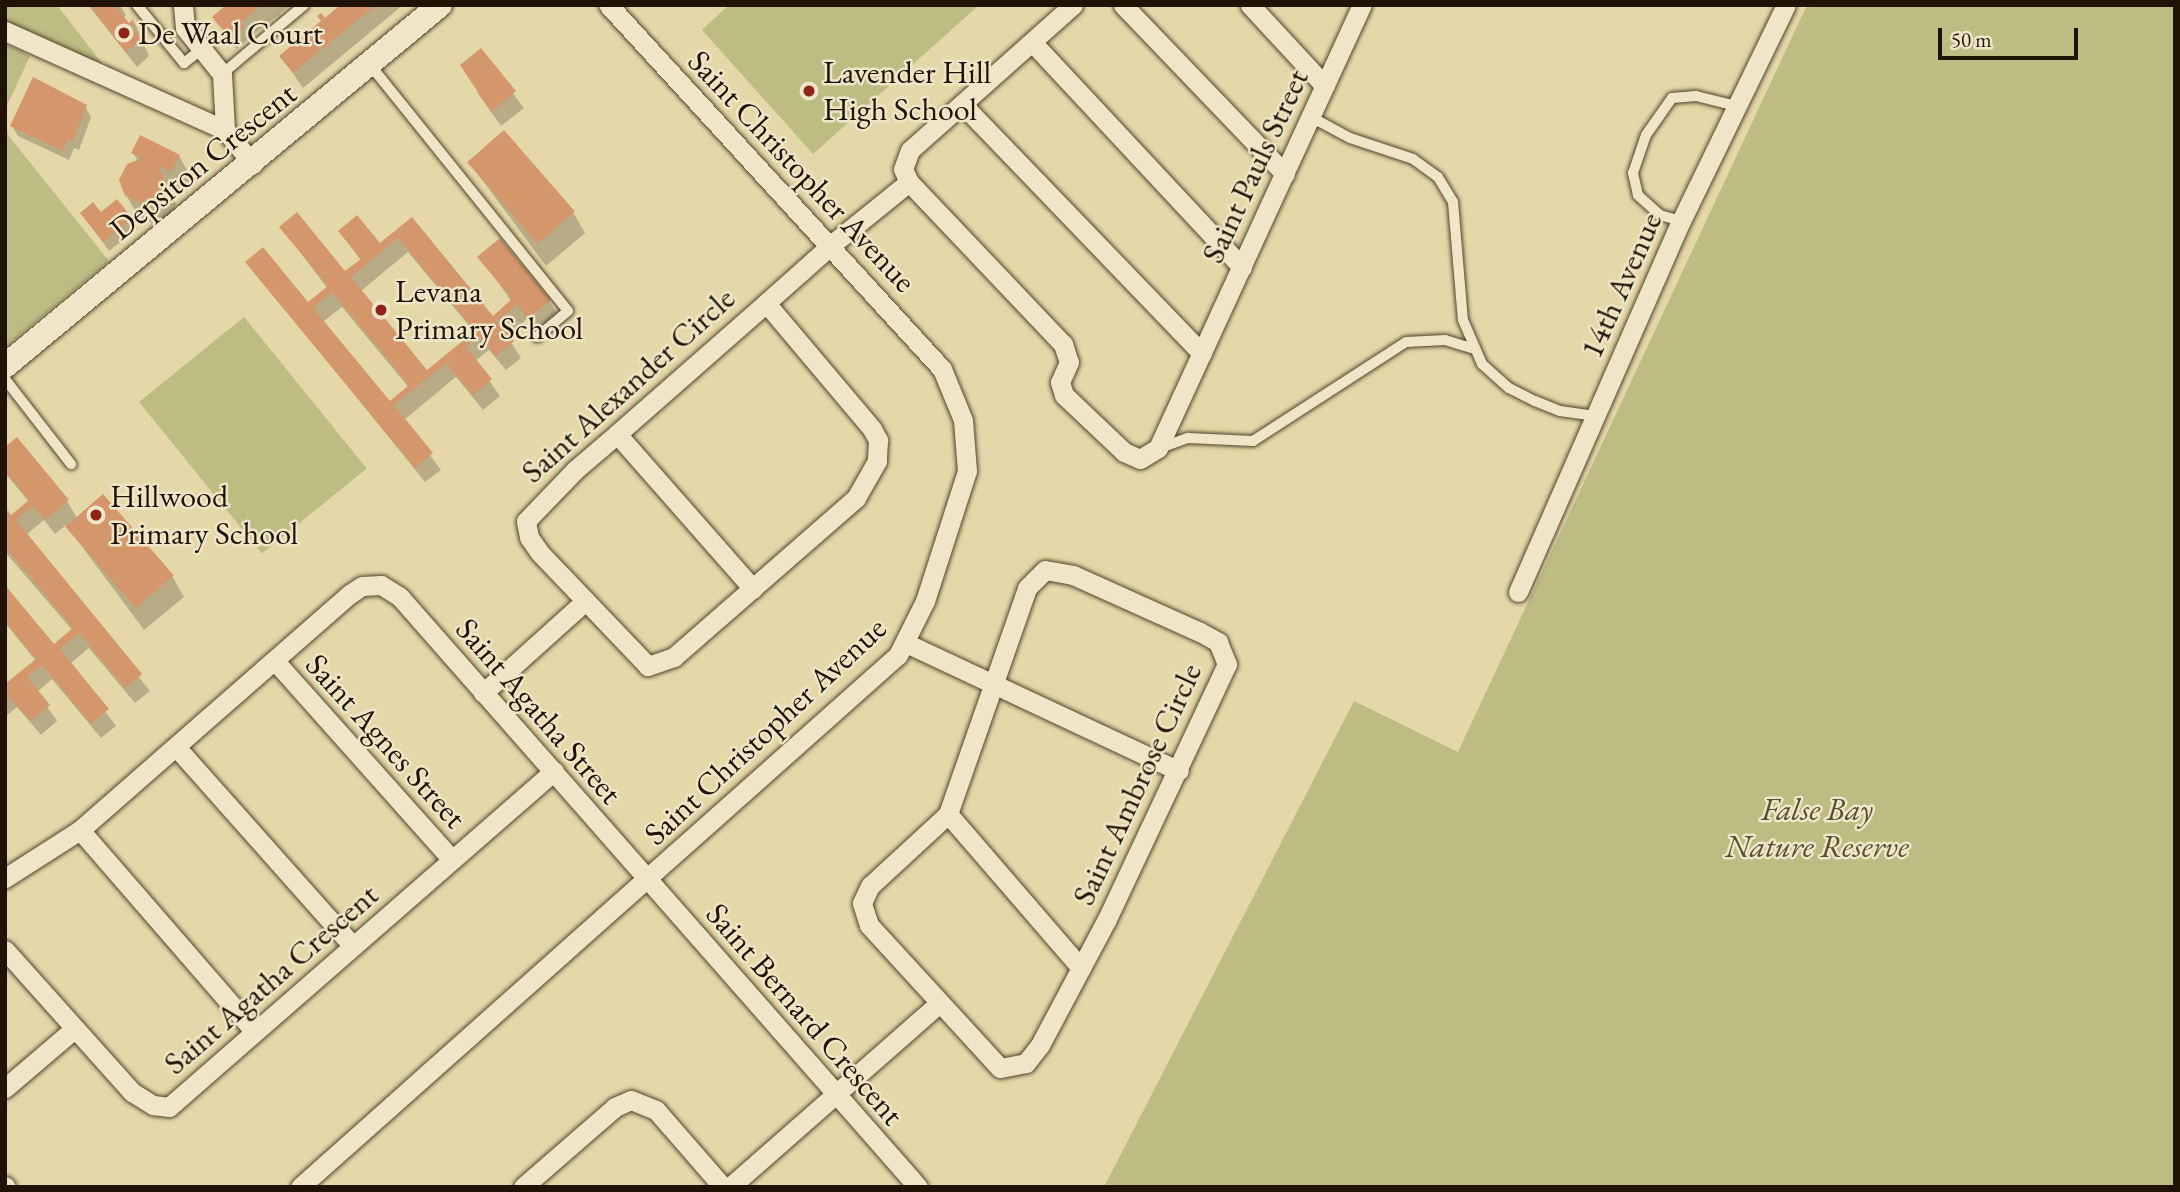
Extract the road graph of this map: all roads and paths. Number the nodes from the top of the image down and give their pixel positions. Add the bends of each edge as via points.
1 (137, 5) edge
2 (183, 5) edge
3 (303, 5) edge
4 (440, 5) edge
5 (608, 5) edge
6 (1073, 5) edge
7 (1123, 5) edge
8 (1250, 5) edge
9 (1362, 5) edge
10 (1786, 5) edge
11 (5, 31) edge
12 (1032, 42) junction
13 (202, 49) junction
14 (371, 66) junction
15 (222, 74) junction
16 (1325, 86) junction
17 (962, 104) junction
18 (1736, 106) junction
19 (1311, 117) junction
20 (225, 130) junction
21 (253, 164) junction
22 (1285, 174) junction
23 (909, 182) junction
24 (1681, 221) junction
25 (831, 245) junction
26 (1242, 267) junction
27 (766, 303) junction
28 (537, 337) dead end
29 (1474, 349) junction
30 (1202, 353) junction
31 (5, 366) edge
32 (5, 379) edge
33 (1595, 416) junction
34 (617, 434) junction
35 (1158, 448) junction
36 (71, 464) dead end
37 (753, 589) junction
38 (1518, 592) dead end
39 (584, 601) junction
40 (908, 644) junction
41 (275, 661) junction
42 (993, 687) junction
43 (483, 693) junction
44 (177, 748) junction
45 (554, 771) junction
46 (1179, 771) junction
47 (948, 814) junction
48 (80, 830) junction
49 (452, 860) junction
50 (5, 878) edge
51 (648, 881) junction
52 (354, 946) junction
53 (5, 950) edge
54 (1081, 968) junction
55 (938, 1004) junction
56 (73, 1030) junction
57 (255, 1032) junction
58 (5, 1088) edge
59 (836, 1094) junction
60 (300, 1187) edge
61 (523, 1187) edge
62 (723, 1187) edge
63 (730, 1187) edge
64 (918, 1187) edge

1 - 13 lane via 184,63
2 - 13 street via 186,28
3 - 15 lane
4 - 14 street, Depsiton Crescent
5 - 25 street, Saint Christopher Avenue
6 - 12 street
7 - 22 street
8 - 16 street
9 - 16 street, Saint Pauls Street
10 - 18 street, 14th Avenue
11 - 20 street
12 - 17 street
12 - 26 street
13 - 15 street
14 - 21 street, Depsiton Crescent
14 - 28 lane via 568,311
15 - 20 street
16 - 19 street, Saint Pauls Street
17 - 23 street via 906,155 903,169
17 - 30 street
18 - 24 street, 14th Avenue
18 - 24 lane via 1696,96 1672,98 1646,135 1633,173 1638,195 1660,215
19 - 22 street, Saint Pauls Street
19 - 29 lane via 1350,138 1413,159 1447,188 1453,202 1463,320
20 - 21 street
21 - 31 street, Depsiton Crescent
22 - 26 street, Saint Pauls Street
23 - 25 street, Saint Alexander Circle
23 - 35 street via 1063,344 1069,362 1060,382 1064,395 1132,457 1146,457
24 - 33 street, 14th Avenue
25 - 27 street, Saint Alexander Circle
25 - 40 street, Saint Christopher Avenue via 943,369 967,438 967,471
26 - 30 street, Saint Pauls Street
27 - 34 street, Saint Alexander Circle
27 - 37 street, Saint Alexander Circle via 861,414 878,447 866,486
29 - 33 lane via 1492,375 1509,388 1560,411
29 - 35 lane via 1445,340 1406,342 1253,441 1188,438
30 - 35 street, Saint Pauls Street
32 - 36 lane
33 - 38 street, 14th Avenue
34 - 37 street
34 - 39 street, Saint Alexander Circle via 526,521 529,537 540,553
37 - 39 street, Saint Alexander Circle via 674,657 655,667 641,662
39 - 43 street
40 - 42 street
40 - 51 street, Saint Christopher Avenue
41 - 43 street, Saint Agatha Street via 350,594 362,586 381,585 400,597
41 - 44 street
41 - 49 street, Saint Agnes Street
42 - 46 street
42 - 46 street, Saint Ambrose Circle via 1027,588 1038,573 1073,575 1157,612 1218,642 1227,664
42 - 47 street, Saint Ambrose Circle
43 - 45 street, Saint Agatha Street
44 - 48 street
44 - 52 street
45 - 49 street, Saint Agatha Crescent
45 - 51 street, Saint Agatha Street
46 - 54 street, Saint Ambrose Circle
47 - 54 street
47 - 55 street, Saint Ambrose Circle via 870,886 862,903 869,925
48 - 50 street
48 - 57 street
49 - 52 street, Saint Agatha Crescent
51 - 59 street, Saint Bernard Crescent
51 - 60 street, Saint Christopher Avenue
52 - 57 street, Saint Agatha Crescent
53 - 56 street, Saint Agatha Crescent
54 - 55 street, Saint Ambrose Circle via 1033,1055 1009,1069 993,1064
55 - 59 street
56 - 57 street, Saint Agatha Crescent via 132,1092 162,1107 173,1104
56 - 58 street
59 - 63 street
59 - 64 street, Saint Bernard Crescent
61 - 62 street via 615,1107 631,1100 656,1111

